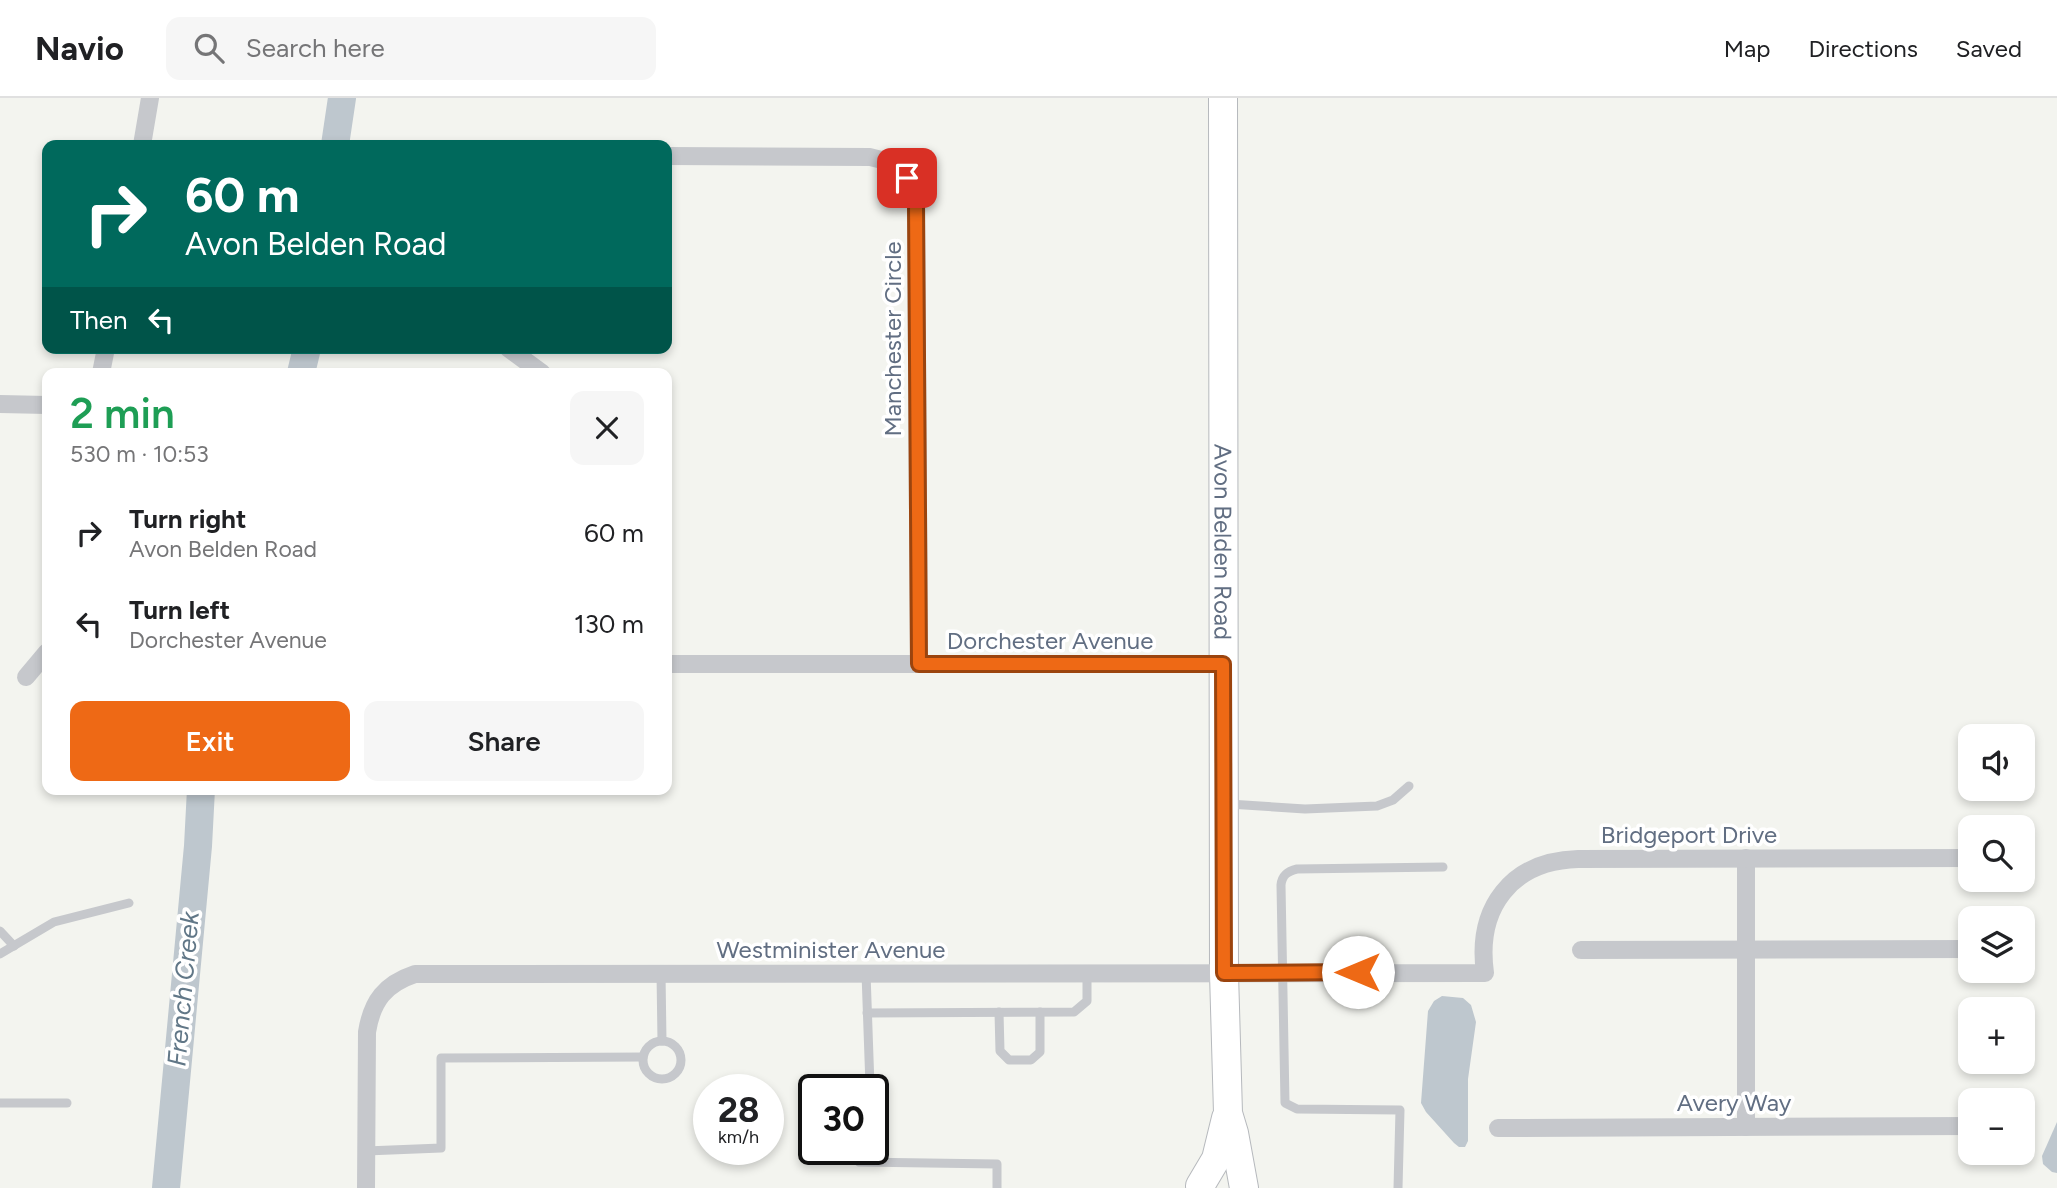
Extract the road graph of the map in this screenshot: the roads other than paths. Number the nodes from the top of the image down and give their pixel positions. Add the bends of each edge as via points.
1 (150, 98) edge
2 (1223, 98) edge
3 (143, 140) edge
4 (672, 156) edge
5 (516, 354) edge
6 (535, 368) edge
7 (0, 404) edge
8 (42, 405) edge
9 (42, 658) edge
10 (672, 664) edge
11 (919, 664) junction
12 (1223, 664) junction
13 (26, 677) dead end
14 (1409, 786) dead end
15 (1224, 804) junction
16 (1746, 858) junction
17 (1958, 858) edge
18 (1443, 867) dead end
19 (129, 903) dead end
20 (0, 931) edge
21 (14, 946) junction
22 (1958, 949) edge
23 (1581, 950) dead end
24 (1747, 950) junction
25 (0, 954) edge
26 (1282, 972) junction
27 (661, 973) junction
28 (866, 973) junction
29 (1087, 973) junction
30 (1224, 973) junction
31 (1485, 973) joint
32 (999, 1012) junction
33 (1040, 1012) junction
34 (867, 1013) junction
35 (662, 1041) junction
36 (643, 1057) junction
37 (870, 1074) edge
38 (67, 1103) dead end
39 (0, 1104) edge
40 (1228, 1113) junction
41 (1958, 1126) edge
42 (1746, 1127) junction
43 (1498, 1128) dead end
44 (366, 1151) junction
45 (889, 1162) edge
46 (1198, 1187) edge
47 (366, 1188) edge
48 (997, 1188) edge
49 (1230, 1188) edge
50 (1244, 1188) edge
51 (1398, 1188) edge

1 - 3 street
2 - 12 main road, Avon Belden Road
4 - 11 street, Manchester Circle via 870,157 895,166 913,190
5 - 6 street
7 - 8 street
9 - 13 street
10 - 11 street, Dorchester Avenue
11 - 12 street, Dorchester Avenue
12 - 15 main road, Avon Belden Road
14 - 15 lane via 1377,806 1305,809
15 - 30 main road, Avon Belden Road
16 - 17 street, Bridgeport Drive
16 - 24 street
16 - 31 street, Bridgeport Drive via 1564,859 1535,868 1514,881 1493,909 1482,946
18 - 26 lane via 1297,869 1286,874 1281,885
19 - 21 lane via 54,922
20 - 21 lane
21 - 25 lane
22 - 24 street
23 - 24 street
24 - 42 street
26 - 30 street, Westminister Avenue
26 - 31 street, Westminister Avenue
26 - 51 lane via 1285,1103 1297,1109 1400,1110
27 - 28 street, Westminister Avenue
27 - 35 lane
27 - 44 street, Westminister Avenue via 427,974 389,985 369,1017
28 - 29 street, Westminister Avenue
28 - 34 lane
29 - 30 street, Westminister Avenue
29 - 33 lane via 1087,1001 1074,1012
30 - 40 main road, Avon Belden Road
32 - 33 lane
32 - 33 lane via 1000,1051 1009,1060 1031,1060 1040,1052
32 - 34 lane
34 - 37 lane
35 - 36 lane via 650,1045
35 - 36 lane via 673,1044 680,1054 676,1072 665,1078 652,1076
36 - 44 lane via 441,1058 441,1148
38 - 39 lane
40 - 46 main road, Avon Belden Road via 1217,1156
40 - 50 main road, Avon Belden Road
41 - 42 street, Avery Way
42 - 43 street, Avery Way
44 - 47 street, Westminister Avenue
45 - 48 lane via 997,1164
46 - 49 main road

